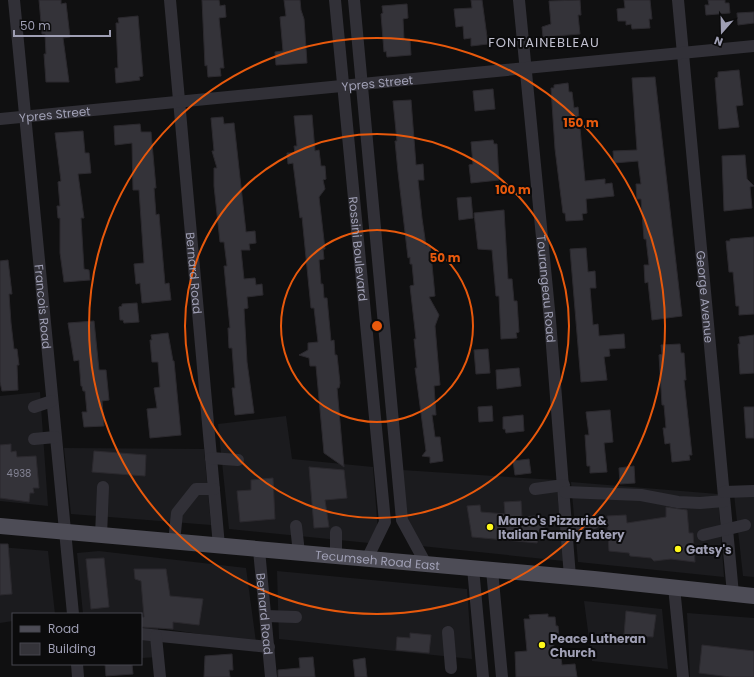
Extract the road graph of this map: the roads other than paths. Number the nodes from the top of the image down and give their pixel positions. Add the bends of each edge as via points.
1 (14, 0) edge
2 (170, 0) edge
3 (335, 0) edge
4 (354, 0) edge
5 (519, 0) edge
6 (678, 0) edge
7 (754, 46) edge
8 (683, 54) junction
9 (525, 69) junction
10 (362, 84) junction
11 (343, 86) junction
12 (179, 102) junction
13 (24, 116) junction
14 (0, 119) edge
15 (52, 401) junction
16 (34, 407) dead end
17 (55, 436) junction
18 (34, 440) dead end
19 (211, 458) junction
20 (238, 460) dead end
21 (103, 487) dead end
22 (564, 488) junction
23 (214, 489) junction
24 (535, 489) dead end
25 (754, 490) edge
26 (724, 496) junction
27 (402, 520) junction
28 (385, 522) junction
29 (594, 523) dead end
30 (745, 525) dead end
31 (0, 526) edge
32 (296, 526) dead end
33 (566, 526) junction
34 (727, 530) junction
35 (336, 532) dead end
36 (65, 534) junction
37 (703, 535) dead end
38 (101, 536) junction
39 (174, 542) junction
40 (219, 546) junction
41 (259, 550) junction
42 (299, 553) junction
43 (336, 557) junction
44 (367, 559) junction
45 (426, 564) junction
46 (473, 568) junction
47 (492, 570) junction
48 (570, 577) junction
49 (674, 587) junction
50 (733, 594) junction
51 (754, 596) edge
52 (72, 613) edge
53 (266, 616) junction
54 (296, 617) dead end
55 (448, 632) dead end
56 (142, 634) edge
57 (156, 636) junction
58 (269, 648) junction
59 (77, 665) edge
60 (451, 668) dead end
61 (502, 676) edge
62 (78, 677) edge
63 (160, 677) edge
64 (271, 677) edge
65 (483, 677) edge
66 (683, 677) edge

1 - 13 street, Francois Road
2 - 12 street, Bernard Road
3 - 11 street, Rossini Boulevard
4 - 10 street, Rossini Boulevard
5 - 9 street, Tourangeau Road
6 - 8 street, George Avenue
7 - 8 street, Ypres Street
8 - 9 street, Ypres Street
8 - 26 street, George Avenue
9 - 10 street, Ypres Street
9 - 22 street, Tourangeau Road
10 - 11 street, Ypres Street
10 - 27 street, Rossini Boulevard
11 - 12 street, Ypres Street
11 - 28 street, Rossini Boulevard
12 - 13 street, Ypres Street
12 - 19 street, Bernard Road
13 - 14 street, Ypres Street
13 - 15 street, Francois Road
15 - 16 street
15 - 17 street, Francois Road
17 - 18 street
17 - 36 street, Francois Road
19 - 20 street
19 - 23 street, Bernard Road
21 - 38 street
22 - 24 street
22 - 26 street via 678,502 700,503
22 - 33 street, Tourangeau Road
23 - 39 street via 196,489 177,513
23 - 40 street, Bernard Road
25 - 26 street
26 - 34 street, George Avenue
27 - 28 street
27 - 45 street, Rossini Boulevard
28 - 44 street
29 - 33 street
30 - 34 street
31 - 36 main road, Tecumseh Road East
32 - 42 street
33 - 48 street, Tourangeau Road
34 - 37 street
34 - 50 street, George Avenue
35 - 43 street
36 - 38 main road, Tecumseh Road East
36 - 52 street, Francois Road
38 - 39 main road, Tecumseh Road East
39 - 40 main road, Tecumseh Road East
40 - 41 main road, Tecumseh Road East
41 - 42 main road, Tecumseh Road East
41 - 53 street, Bernard Road
42 - 43 main road, Tecumseh Road East
43 - 44 main road, Tecumseh Road East
44 - 45 main road, Tecumseh Road East
45 - 46 main road, Tecumseh Road East
46 - 47 main road, Tecumseh Road East
46 - 65 street
47 - 48 main road, Tecumseh Road East
47 - 61 street
48 - 49 main road, Tecumseh Road East
49 - 50 main road, Tecumseh Road East
49 - 66 street
50 - 51 main road, Tecumseh Road East
53 - 54 street
53 - 58 street, Bernard Road
55 - 60 street
56 - 57 street
57 - 58 street
57 - 63 street
58 - 64 street, Bernard Road
59 - 62 street
61 - 65 street

